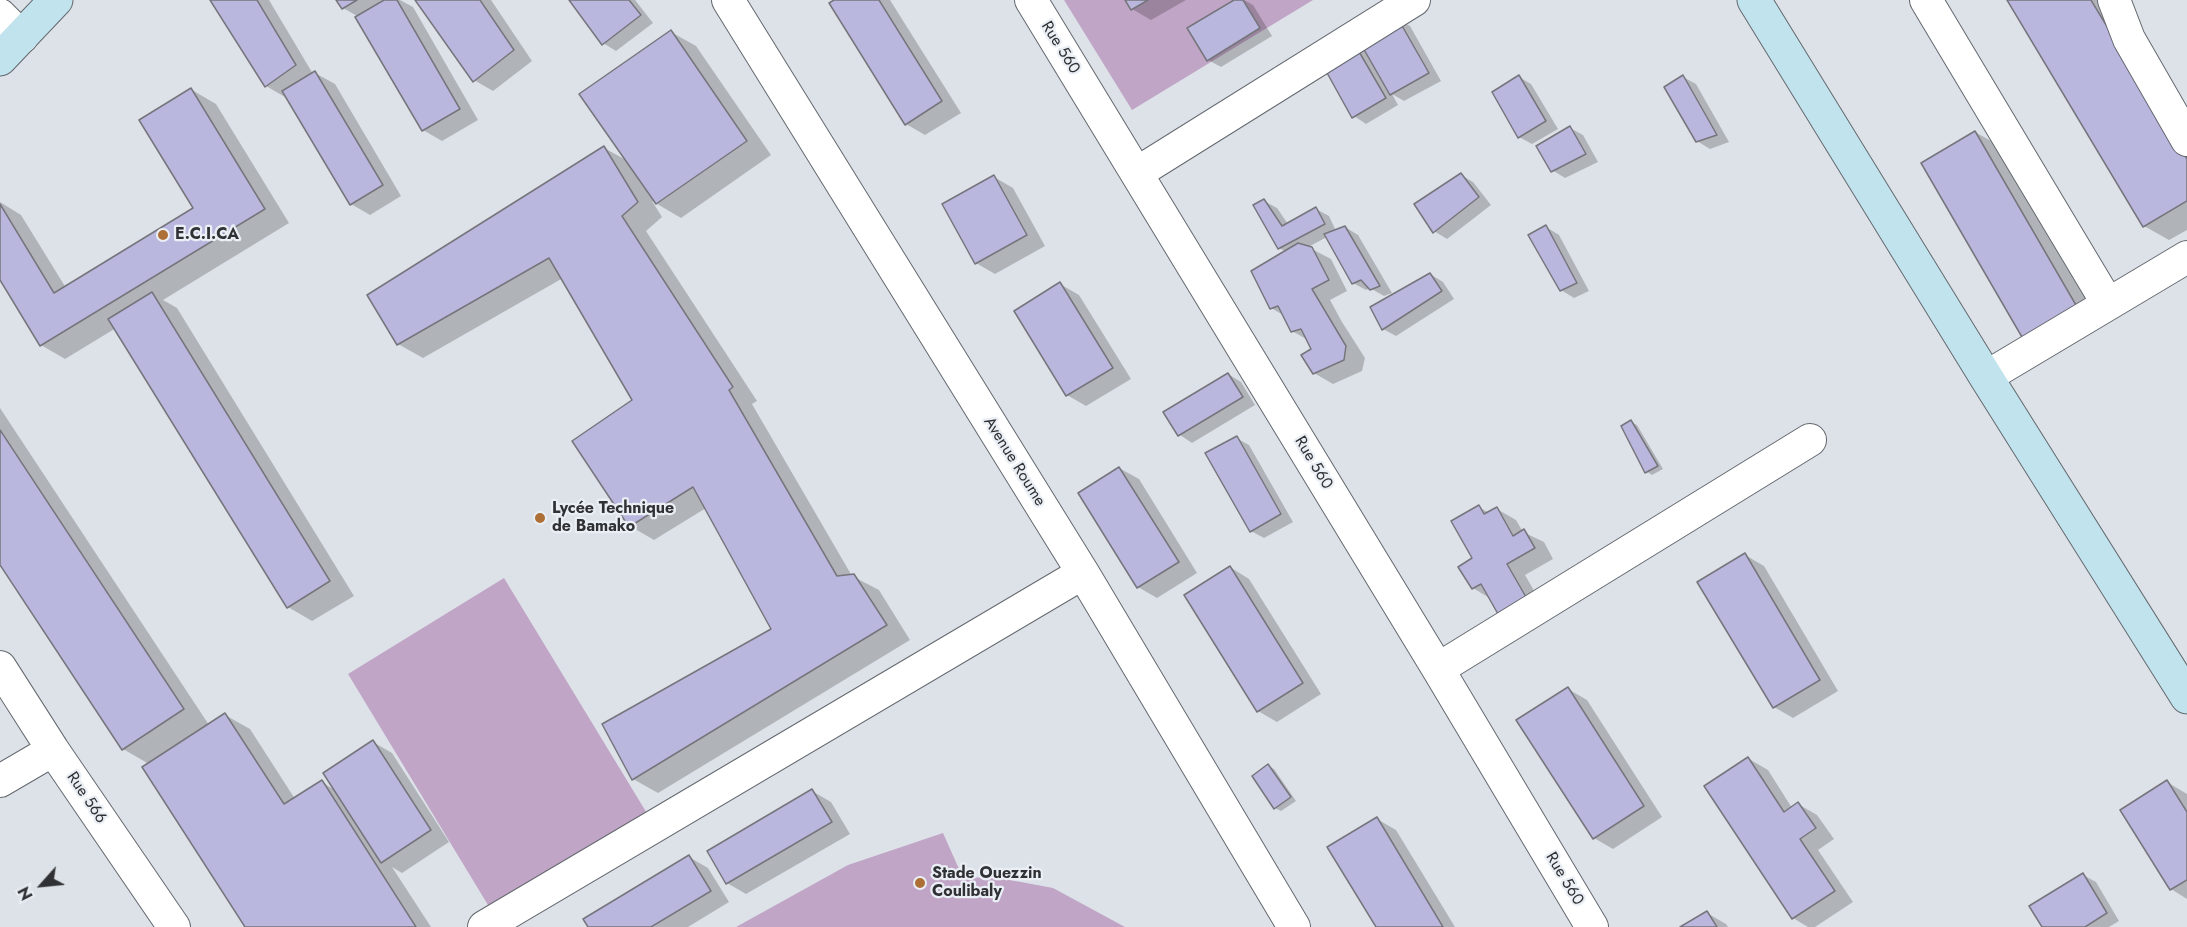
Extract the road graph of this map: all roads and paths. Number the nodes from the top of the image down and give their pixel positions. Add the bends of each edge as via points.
1 (56, 0) edge
2 (728, 0) edge
3 (1031, 0) edge
4 (1414, 0) edge
5 (1754, 0) edge
6 (1926, 0) edge
7 (2114, 0) edge
8 (7, 37) edge
9 (2187, 140) edge
10 (1137, 173) junction
11 (2187, 257) edge
12 (2108, 304) junction
13 (1986, 377) junction
14 (1810, 440) dead end
15 (1083, 573) junction
16 (0, 668) edge
17 (1438, 669) junction
18 (2187, 697) edge
19 (53, 750) junction
20 (0, 781) edge
21 (174, 927) edge
22 (484, 927) edge
23 (1294, 927) edge
24 (1593, 927) edge

1 - 8 street
2 - 15 street, Avenue Roume
3 - 10 street, Rue 560
4 - 10 street
5 - 13 street
6 - 12 street
7 - 9 street via 2129,39
10 - 17 street, Rue 560
11 - 12 street
12 - 13 street
13 - 18 street
14 - 17 street
15 - 22 street
15 - 23 street, Avenue Roume
16 - 19 street, Rue 566
17 - 24 street, Rue 560
19 - 20 street
19 - 21 street, Rue 566

